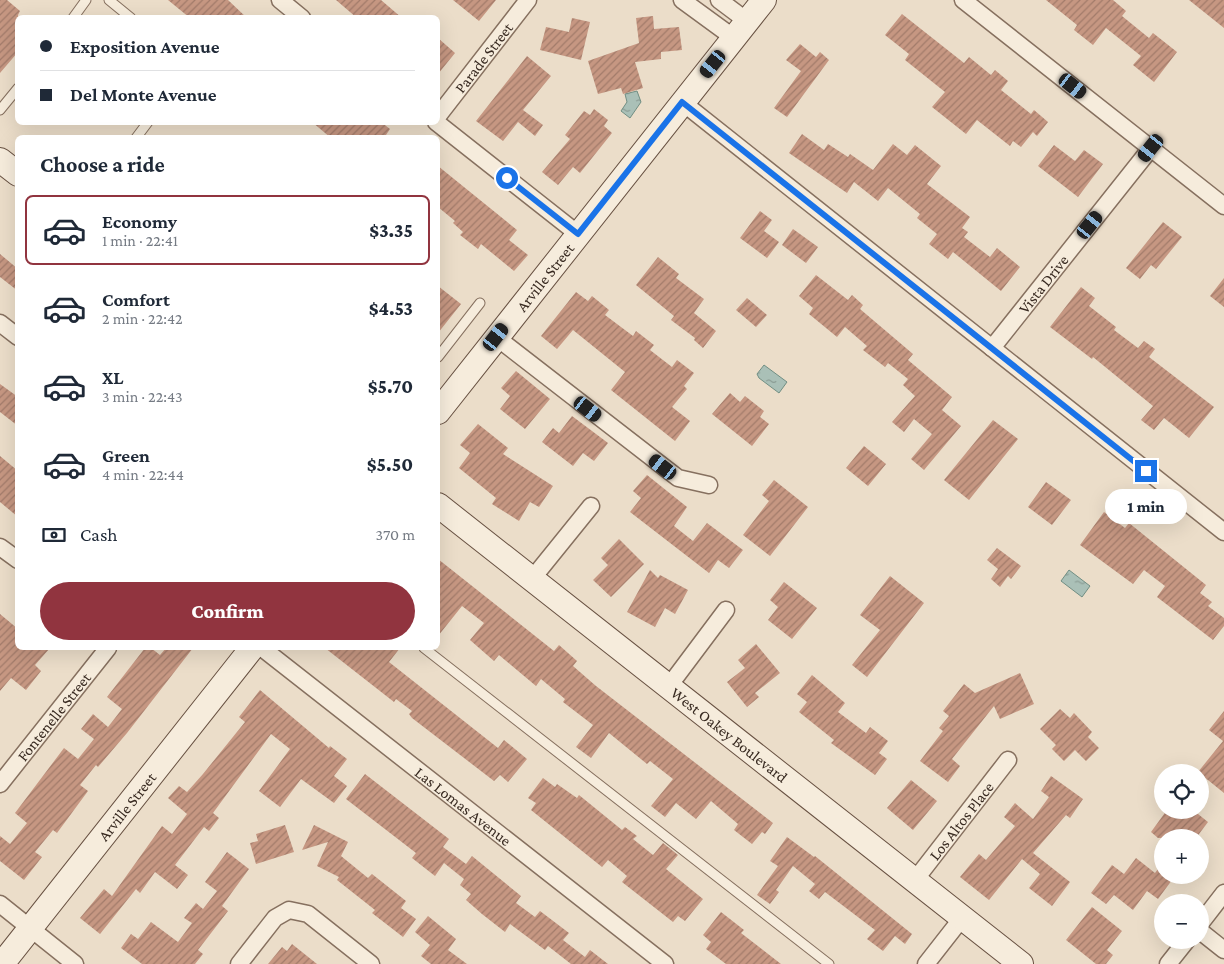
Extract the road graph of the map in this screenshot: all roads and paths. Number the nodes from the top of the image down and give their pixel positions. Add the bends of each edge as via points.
1 (86, 0) edge
2 (109, 0) edge
3 (280, 0) edge
4 (528, 0) edge
5 (682, 0) edge
6 (719, 0) edge
7 (764, 0) edge
8 (963, 0) edge
9 (75, 15) edge
10 (127, 15) edge
11 (298, 15) edge
12 (740, 30) junction
13 (15, 91) edge
14 (682, 102) junction
15 (1, 107) edge
16 (440, 113) edge
17 (440, 125) edge
18 (1151, 148) junction
19 (0, 160) edge
20 (15, 172) edge
21 (1224, 206) edge
22 (578, 234) junction
23 (480, 303) dead end
24 (0, 323) edge
25 (15, 335) edge
26 (496, 337) junction
27 (992, 348) junction
28 (440, 354) edge
29 (440, 409) edge
30 (708, 484) dead end
31 (591, 506) dead end
32 (440, 507) edge
33 (1224, 532) edge
34 (0, 547) edge
35 (15, 558) edge
36 (532, 579) junction
37 (726, 610) dead end
38 (106, 650) edge
39 (250, 650) edge
40 (265, 650) edge
41 (427, 650) edge
42 (669, 686) junction
43 (1008, 760) dead end
44 (0, 784) edge
45 (915, 880) junction
46 (1224, 893) edge
47 (0, 904) edge
48 (1209, 912) edge
49 (962, 918) junction
50 (30, 928) junction
51 (1209, 938) edge
52 (1180, 949) edge
53 (1224, 950) edge
54 (2, 964) edge
55 (75, 964) edge
56 (239, 964) edge
57 (371, 964) edge
58 (665, 964) edge
59 (829, 964) edge
60 (926, 964) edge
61 (1021, 964) edge
62 (1168, 964) edge

1 - 9 lane
2 - 10 lane
3 - 11 street
4 - 16 street, Parade Street
5 - 12 street
6 - 12 street
7 - 12 street, Arville Street
8 - 18 street
12 - 14 street, Arville Street
13 - 15 lane
14 - 22 street, Arville Street
14 - 27 street
17 - 22 street
18 - 21 street
18 - 27 street, Vista Drive
19 - 20 street
22 - 26 street, Arville Street
23 - 28 lane
24 - 25 street
26 - 29 street, Arville Street
26 - 30 street via 678,478
27 - 33 street
31 - 36 street
32 - 36 street, West Oakey Boulevard
34 - 35 street
36 - 42 street, West Oakey Boulevard
37 - 42 street
38 - 44 street, Fontenelle Street
39 - 50 street, Arville Street
40 - 58 street, Las Lomas Avenue
41 - 59 lane
42 - 45 street, West Oakey Boulevard
43 - 45 street, Los Altos Place
45 - 49 street, West Oakey Boulevard
46 - 48 street
47 - 50 street
49 - 60 street
49 - 61 street, West Oakey Boulevard
50 - 54 street, Arville Street
50 - 55 street
51 - 53 street
52 - 62 street
56 - 57 street via 275,918 289,910 308,914

